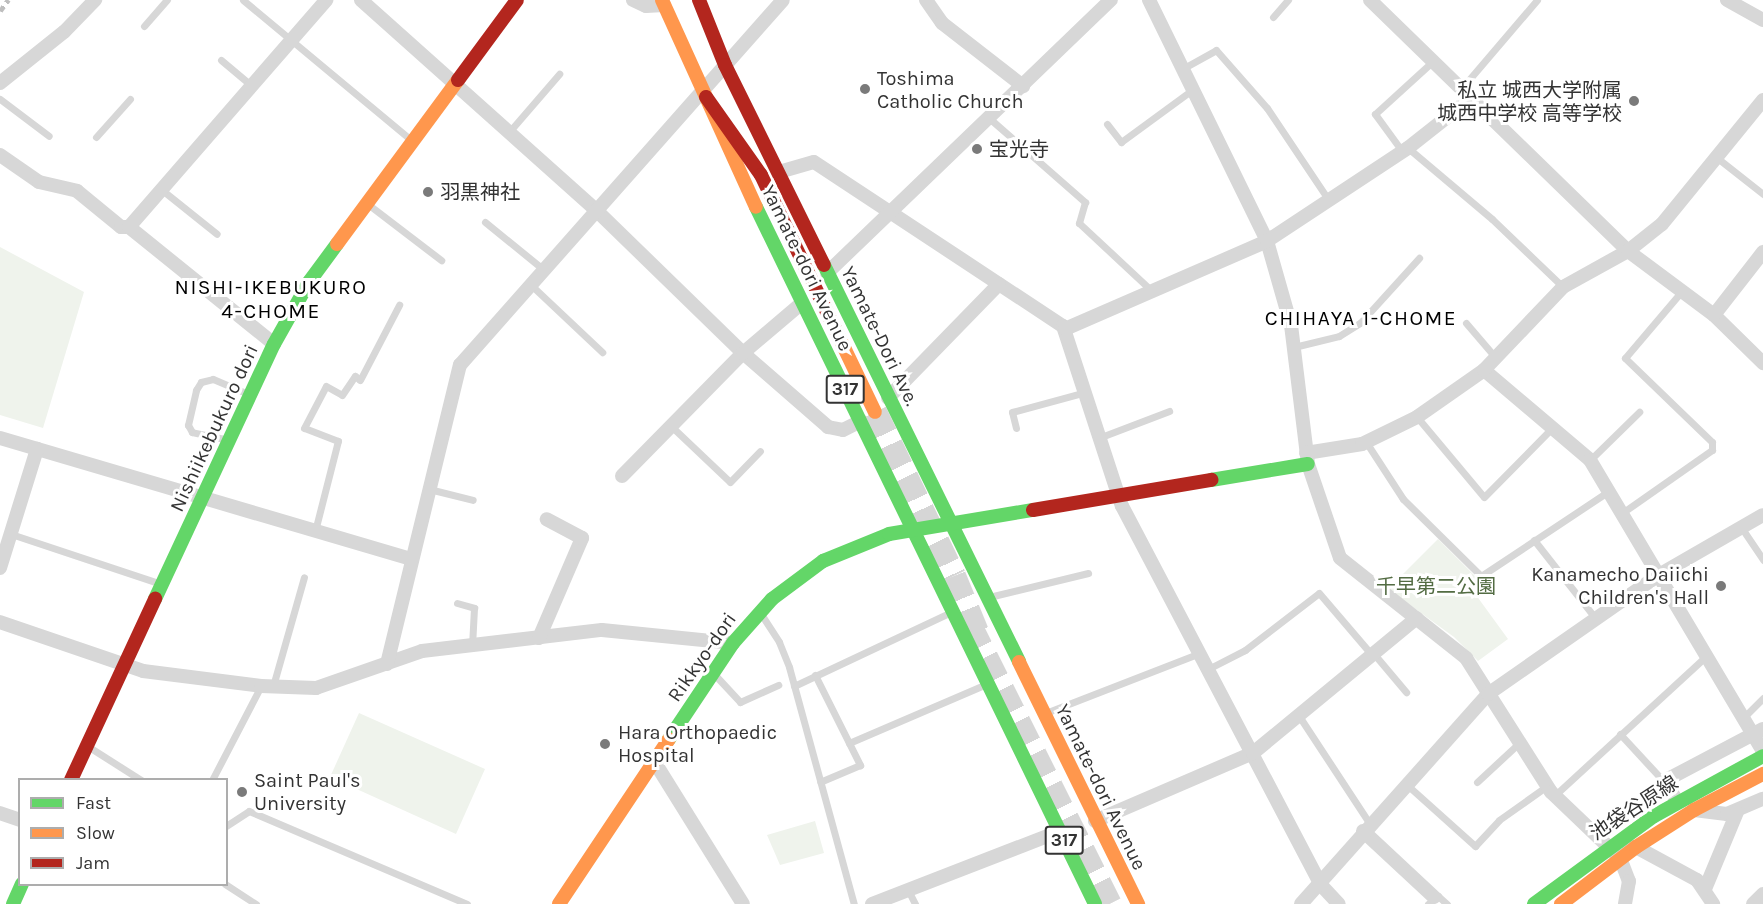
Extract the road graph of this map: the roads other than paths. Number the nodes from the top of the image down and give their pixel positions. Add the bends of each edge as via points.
1 (95, 0) edge
2 (167, 0) edge
3 (243, 0) edge
4 (326, 0) edge
5 (361, 0) edge
6 (517, 0) edge
7 (633, 0) edge
8 (699, 0) edge
9 (783, 0) edge
10 (926, 0) edge
11 (1111, 0) edge
12 (1149, 0) edge
13 (1288, 0) edge
14 (1391, 0) edge
15 (1537, 0) edge
16 (1727, 0) edge
17 (663, 3) edge
18 (1375, 5) edge
19 (1273, 16) dead end
20 (1763, 20) edge
21 (144, 26) dead end
22 (291, 41) junction
23 (221, 60) dead end
24 (1432, 62) junction
25 (725, 65) junction
26 (1182, 69) junction
27 (560, 74) dead end
28 (0, 83) edge
29 (455, 85) junction
30 (252, 86) junction
31 (1023, 86) junction
32 (1192, 90) junction
33 (704, 94) junction
34 (1465, 94) junction
35 (0, 99) edge
36 (130, 99) dead end
37 (1763, 100) edge
38 (989, 118) junction
39 (1107, 124) dead end
40 (509, 132) junction
41 (49, 136) dead end
42 (96, 137) dead end
43 (412, 142) junction
44 (1405, 149) junction
45 (0, 155) edge
46 (1716, 157) junction
47 (779, 172) junction
48 (162, 190) junction
49 (1763, 194) edge
50 (1328, 199) junction
51 (366, 204) junction
52 (597, 211) junction
53 (890, 212) junction
54 (485, 222) dead end
55 (129, 227) junction
56 (217, 234) dead end
57 (1268, 241) junction
58 (1628, 251) junction
59 (1763, 252) edge
60 (1419, 258) dead end
61 (441, 260) dead end
62 (544, 270) junction
63 (827, 273) junction
64 (999, 284) junction
65 (531, 285) junction
66 (1563, 287) junction
67 (1152, 291) junction
68 (1681, 291) junction
69 (802, 303) junction
70 (399, 305) dead end
71 (1714, 315) junction
72 (1466, 323) dead end
73 (1065, 329) junction
74 (274, 344) junction
75 (1294, 347) junction
76 (602, 352) dead end
77 (743, 353) junction
78 (1496, 357) junction
79 (1763, 363) edge
80 (1484, 370) junction
81 (1086, 392) junction
82 (251, 395) junction
83 (888, 398) junction
84 (1169, 411) dead end
85 (875, 412) tunnel mouth
86 (1639, 412) dead end
87 (1417, 417) junction
88 (861, 421) junction
89 (671, 426) junction
90 (1016, 428) dead end
91 (1550, 430) junction
92 (1101, 437) junction
93 (0, 438) edge
94 (230, 440) junction
95 (1366, 442) junction
96 (38, 449) junction
97 (760, 451) dead end
98 (1307, 458) junction
99 (1590, 460) junction
100 (622, 476) dead end
101 (429, 489) junction
102 (1609, 491) junction
103 (1119, 495) junction
104 (203, 499) junction
105 (473, 500) dead end
106 (1622, 513) junction
107 (1763, 515) edge
108 (547, 519) dead end
109 (951, 524) junction
110 (1741, 527) junction
111 (915, 530) junction
112 (315, 531) junction
113 (11, 534) junction
114 (1534, 540) junction
115 (412, 559) junction
116 (1763, 560) edge
117 (0, 568) edge
118 (1088, 573) dead end
119 (1657, 576) junction
120 (304, 577) dead end
121 (163, 585) junction
122 (457, 603) dead end
123 (971, 604) junction
124 (759, 611) junction
125 (1417, 618) junction
126 (1596, 619) junction
127 (0, 622) edge
128 (539, 638) junction
129 (733, 643) junction
130 (472, 645) junction
131 (1200, 653) junction
132 (1373, 655) junction
133 (1706, 656) junction
134 (387, 664) junction
135 (124, 666) junction
136 (1208, 669) junction
137 (713, 673) junction
138 (815, 675) junction
139 (989, 683) junction
140 (267, 686) junction
141 (778, 686) dead end
142 (794, 686) junction
143 (1406, 693) dead end
144 (1488, 694) junction
145 (1763, 698) edge
146 (1043, 714) junction
147 (1299, 716) junction
148 (1743, 717) junction
149 (1758, 731) edge
150 (1620, 734) junction
151 (849, 743) junction
152 (1519, 743) junction
153 (87, 746) junction
154 (1763, 750) edge
155 (1253, 753) junction
156 (1763, 756) edge
157 (654, 761) junction
158 (1763, 774) edge
159 (72, 778) edge
160 (138, 778) edge
161 (213, 778) edge
162 (820, 782) junction
163 (1477, 782) dead end
164 (1406, 784) junction
165 (1667, 785) junction
166 (1550, 791) junction
167 (1763, 800) edge
168 (1677, 801) junction
169 (1694, 810) junction
170 (1737, 812) junction
171 (0, 813) edge
172 (18, 819) edge
173 (1095, 821) junction
174 (228, 825) edge
175 (1366, 827) junction
176 (1060, 831) junction
177 (1608, 847) junction
178 (1636, 847) junction
179 (1620, 858) junction
180 (1319, 880) junction
181 (22, 886) edge
182 (227, 886) edge
183 (1705, 889) junction
184 (908, 890) junction
185 (1763, 894) edge
186 (1436, 902) edge
187 (13, 904) edge
188 (256, 904) edge
189 (467, 904) edge
190 (559, 904) edge
191 (743, 904) edge
192 (854, 904) edge
193 (872, 904) edge
194 (915, 904) edge
195 (1095, 904) edge
196 (1138, 904) edge
197 (1301, 904) edge
198 (1339, 904) edge
199 (1534, 904) edge
200 (1561, 904) edge
201 (1625, 904) edge
202 (1713, 904) edge
203 (1753, 904) edge

1 - 28 street via 64,32
2 - 21 lane
3 - 22 lane
4 - 22 street
5 - 29 street
6 - 29 main road, Nishiikebukuro dori
7 - 17 street via 646,6
8 - 25 main road, Yamate-Dori Ave. / 317
9 - 25 street
10 - 31 street via 942,23
11 - 31 street
12 - 26 street
13 - 19 lane
14 - 18 street
15 - 34 lane
16 - 20 street
17 - 33 main road, Yamate-dori Avenue / 317
18 - 24 street
22 - 30 street
22 - 43 lane
23 - 30 lane
24 - 34 street
24 - 44 lane via 1375,114
25 - 33 street
25 - 47 main road, Yamate-Dori Ave. / 317
26 - 32 street
26 - 50 lane via 1216,50 1267,108
27 - 40 lane
29 - 40 street
29 - 43 main road, Nishiikebukuro dori
30 - 48 street
31 - 38 street
32 - 39 lane via 1121,142
32 - 57 street
33 - 52 street
33 - 69 main road, Yamate-dori Avenue / 317
33 - 85 main road via 761,175
34 - 44 street
34 - 58 street
35 - 41 lane
36 - 42 lane
37 - 46 street
38 - 53 street
38 - 67 lane via 1085,202 1079,223
40 - 52 street
43 - 51 main road, Nishiikebukuro dori
44 - 50 street
44 - 66 lane via 1492,219
45 - 55 street via 39,182 77,191 121,227
46 - 49 lane
46 - 58 street via 1662,224
47 - 53 street via 814,162
47 - 63 main road, Yamate-Dori Ave. / 317
48 - 55 street
48 - 56 lane
50 - 57 street
51 - 61 lane
51 - 74 main road, Nishiikebukuro dori via 309,282
52 - 62 street
52 - 77 street
53 - 63 street
53 - 64 street
54 - 62 lane
55 - 74 street
57 - 67 street
57 - 75 street
58 - 66 street
58 - 68 street
59 - 71 street
60 - 75 lane via 1360,323 1339,336
62 - 65 street
63 - 83 main road, Yamate-Dori Ave. / 317
64 - 73 street
64 - 83 street
65 - 76 lane
65 - 101 street via 460,365
66 - 78 street
67 - 73 street
68 - 71 street
68 - 106 lane via 1624,358 1712,442 1712,450
69 - 77 street
69 - 88 main road, Yamate-dori Avenue / 317
70 - 112 lane via 360,380 355,376 342,395 326,386 304,428 338,441
71 - 79 street
72 - 78 lane
73 - 81 street
74 - 82 main road, Nishiikebukuro dori
75 - 98 street
77 - 88 street via 828,427 843,430
77 - 89 street
78 - 80 street
80 - 87 street
80 - 91 street
81 - 90 lane via 1012,412
81 - 92 street
82 - 94 main road, Nishiikebukuro dori
82 - 94 lane via 213,378 201,382 196,390 188,424 192,432
83 - 109 main road, Yamate-Dori Ave. / 317
84 - 92 lane
86 - 99 lane
87 - 91 lane via 1484,497
87 - 95 street
88 - 111 main road, Yamate-dori Avenue / 317
89 - 97 lane via 730,482
89 - 100 street
91 - 99 street
92 - 103 street
93 - 96 street
94 - 104 main road, Nishiikebukuro dori
95 - 98 street
95 - 114 lane via 1404,499 1481,576
96 - 104 street
96 - 113 street
98 - 103 main road, Rikkyo-dori
98 - 125 street via 1340,558
99 - 102 street
101 - 105 lane
101 - 115 street
102 - 106 street
102 - 114 lane
103 - 109 main road, Rikkyo-dori
103 - 131 street
104 - 112 street
104 - 121 main road, Nishiikebukuro dori
106 - 119 street
107 - 110 street
108 - 128 street via 582,538
109 - 111 main road, Rikkyo-dori
109 - 123 main road, Yamate-Dori Ave. / 317
110 - 116 lane
110 - 119 street
111 - 123 main road, Yamate-dori Avenue / 317
111 - 124 main road, Rikkyo-dori via 889,534 823,561
112 - 115 street
113 - 117 street
113 - 121 lane
114 - 126 lane
115 - 134 street
118 - 123 lane
119 - 126 street
119 - 133 street
120 - 140 lane
121 - 135 main road, Nishiikebukuro dori
122 - 130 lane via 474,608
123 - 138 lane
123 - 139 main road, Yamate-dori Avenue / 317
123 - 146 main road, Yamate-Dori Ave. / 317
124 - 129 main road, Rikkyo-dori
124 - 142 lane via 779,642
125 - 132 street
125 - 144 street via 1466,658
126 - 144 street
127 - 135 street
128 - 129 street via 602,630
128 - 130 street
129 - 137 main road, Rikkyo-dori
130 - 134 street via 422,651
131 - 136 street
131 - 146 lane
132 - 136 lane via 1319,593 1245,650
132 - 143 lane
132 - 147 street
133 - 148 street
133 - 150 lane
134 - 140 street via 316,688
135 - 140 street
135 - 153 main road, Nishiikebukuro dori
136 - 155 street
137 - 141 lane via 740,702
137 - 157 main road, Rikkyo-dori
138 - 142 lane
138 - 151 lane
139 - 151 lane
139 - 176 main road, Yamate-dori Avenue / 317
140 - 161 lane
142 - 162 lane
144 - 152 street
144 - 164 street
145 - 148 lane
146 - 173 main road, Yamate-dori Avenue / 317
147 - 155 street
147 - 175 lane
148 - 149 street
149 - 154 street
149 - 165 street via 1670,778
150 - 165 lane
150 - 166 lane
151 - 162 lane via 860,765
152 - 163 lane
152 - 166 street
153 - 159 main road, Nishiikebukuro dori
153 - 160 lane
155 - 173 street
155 - 180 street
156 - 168 main road, 池袋谷原線
157 - 190 main road, Rikkyo-dori
157 - 191 street
158 - 169 main road, 池袋谷原線
162 - 192 lane
164 - 166 lane via 1475,846 1499,820
164 - 175 street
165 - 168 street
166 - 177 street
167 - 170 street
168 - 177 main road, 池袋谷原線
169 - 170 street via 1719,815
169 - 178 main road, 池袋谷原線
170 - 183 street
171 - 172 street
173 - 196 main road, Yamate-dori Avenue / 317
174 - 189 lane via 249,811
175 - 180 street
175 - 186 street
176 - 184 street
176 - 195 main road, 317
177 - 178 street
177 - 179 street
177 - 199 main road, 池袋谷原線
178 - 179 main road, 池袋谷原線
178 - 183 street via 1697,880
179 - 200 main road, 池袋谷原線
179 - 201 street via 1629,881
180 - 197 street
180 - 198 street
181 - 187 main road
182 - 188 lane
183 - 202 street
184 - 193 street
184 - 194 lane
185 - 203 street

